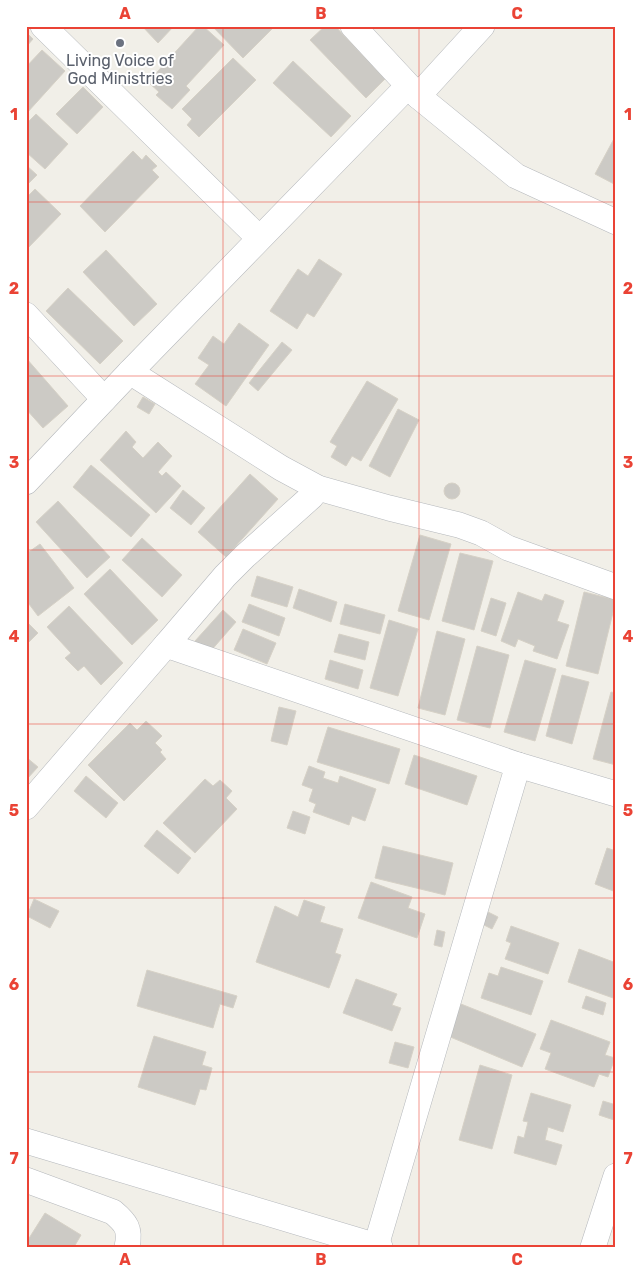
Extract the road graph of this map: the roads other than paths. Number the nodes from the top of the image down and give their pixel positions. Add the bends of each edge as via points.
1 (43, 26) edge
2 (353, 26) edge
3 (482, 26) edge
4 (413, 91) junction
5 (616, 222) edge
6 (259, 238) junction
7 (26, 316) edge
8 (130, 372) junction
9 (104, 399) junction
10 (26, 482) edge
11 (318, 488) junction
12 (616, 587) edge
13 (166, 646) junction
14 (518, 765) junction
15 (616, 794) edge
16 (26, 807) edge
17 (26, 1142) edge
18 (616, 1176) edge
19 (26, 1180) edge
20 (378, 1246) edge
21 (127, 1247) edge
22 (593, 1247) edge

1 - 6 street
2 - 4 street
3 - 4 street
4 - 5 street via 516,176
4 - 6 street
6 - 8 street
7 - 9 street
8 - 9 street
8 - 11 street
9 - 10 street
11 - 12 street via 459,525 508,548
11 - 13 street via 225,576
13 - 14 street
13 - 16 street
14 - 15 street
14 - 20 street
17 - 20 street
18 - 22 street
19 - 21 street via 113,1212 124,1222 129,1234

